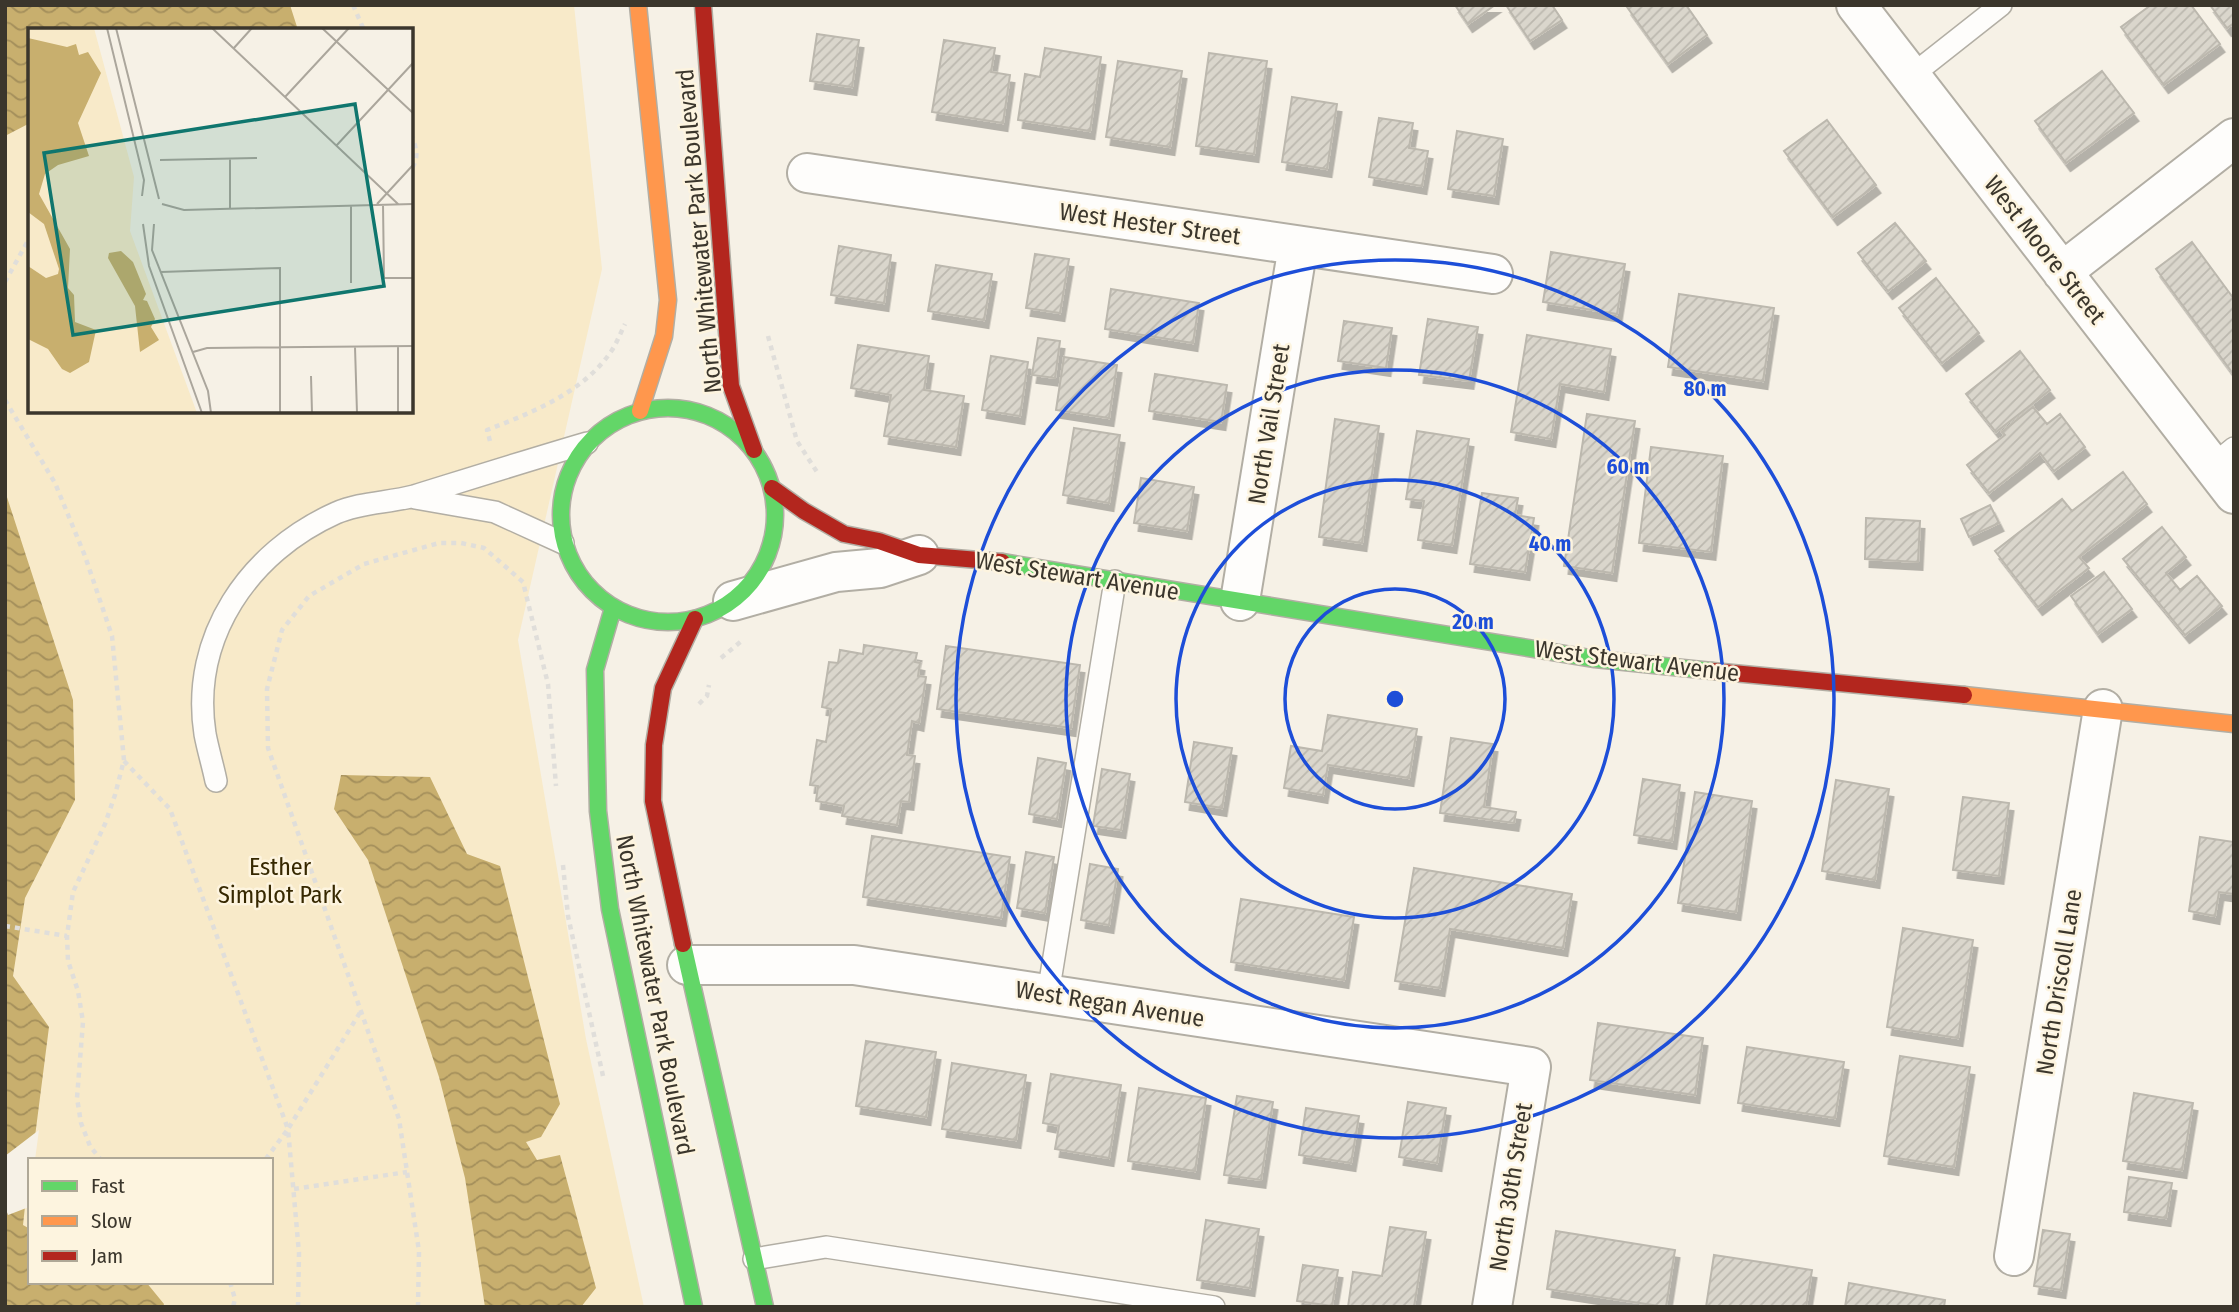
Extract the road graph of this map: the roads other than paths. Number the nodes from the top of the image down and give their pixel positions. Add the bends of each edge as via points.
1 (638, 5) edge
2 (703, 5) edge
3 (1856, 5) edge
4 (2001, 5) edge
5 (1911, 76) junction
6 (2234, 138) edge
7 (807, 173) dead end
8 (1298, 246) junction
9 (2062, 272) junction
10 (1493, 274) dead end
11 (640, 411) junction
12 (587, 443) junction
13 (754, 450) junction
14 (2226, 469) edge
15 (772, 488) junction
16 (410, 497) junction
17 (563, 543) junction
18 (919, 555) junction
19 (1115, 581) junction
20 (733, 601) junction
21 (1240, 601) junction
22 (613, 608) junction
23 (695, 619) junction
24 (2103, 709) junction
25 (2234, 724) edge
26 (216, 781) dead end
27 (687, 965) junction
28 (1048, 994) junction
29 (1531, 1067) joint
30 (2014, 1256) dead end
31 (754, 1259) junction
32 (694, 1307) edge
33 (765, 1307) edge
34 (1214, 1307) edge
35 (1492, 1307) edge

1 - 11 street, North Whitewater Park Boulevard via 667,300 664,336
2 - 13 street, North Whitewater Park Boulevard via 731,386
3 - 5 street, West Moore Street
4 - 5 lane
5 - 9 street, West Moore Street
6 - 9 street
7 - 8 street, West Hester Street
8 - 10 street, West Hester Street
8 - 21 street, North Vail Street
9 - 14 street, West Moore Street
11 - 12 street via 611,423
11 - 13 street via 671,408 703,413 731,428
12 - 16 lane
12 - 17 street via 568,473 559,508
13 - 15 street
15 - 18 street, West Stewart Avenue via 844,534
15 - 20 street via 776,519 770,550 755,578
16 - 17 lane via 495,512
16 - 26 lane via 337,513 301,532 244,582 225,611 210,648 204,690 205,733
17 - 22 street via 585,584
18 - 19 street, West Stewart Avenue via 981,559
18 - 20 street, West Stewart Avenue
19 - 21 street, West Stewart Avenue
19 - 28 lane
20 - 23 street
21 - 24 street, West Stewart Avenue via 1595,659
22 - 23 street via 639,619 667,623
22 - 32 street, North Whitewater Park Boulevard via 595,670 598,811 610,909
23 - 27 street, North Whitewater Park Boulevard via 663,688 654,746 653,801
24 - 25 street, West Stewart Avenue
24 - 30 street, North Driscoll Lane
27 - 28 street, West Regan Avenue via 854,965
27 - 31 street, North Whitewater Park Boulevard
28 - 29 street, West Regan Avenue
29 - 35 street, North 30th Street
31 - 33 street, North Whitewater Park Boulevard
31 - 34 lane via 826,1247

